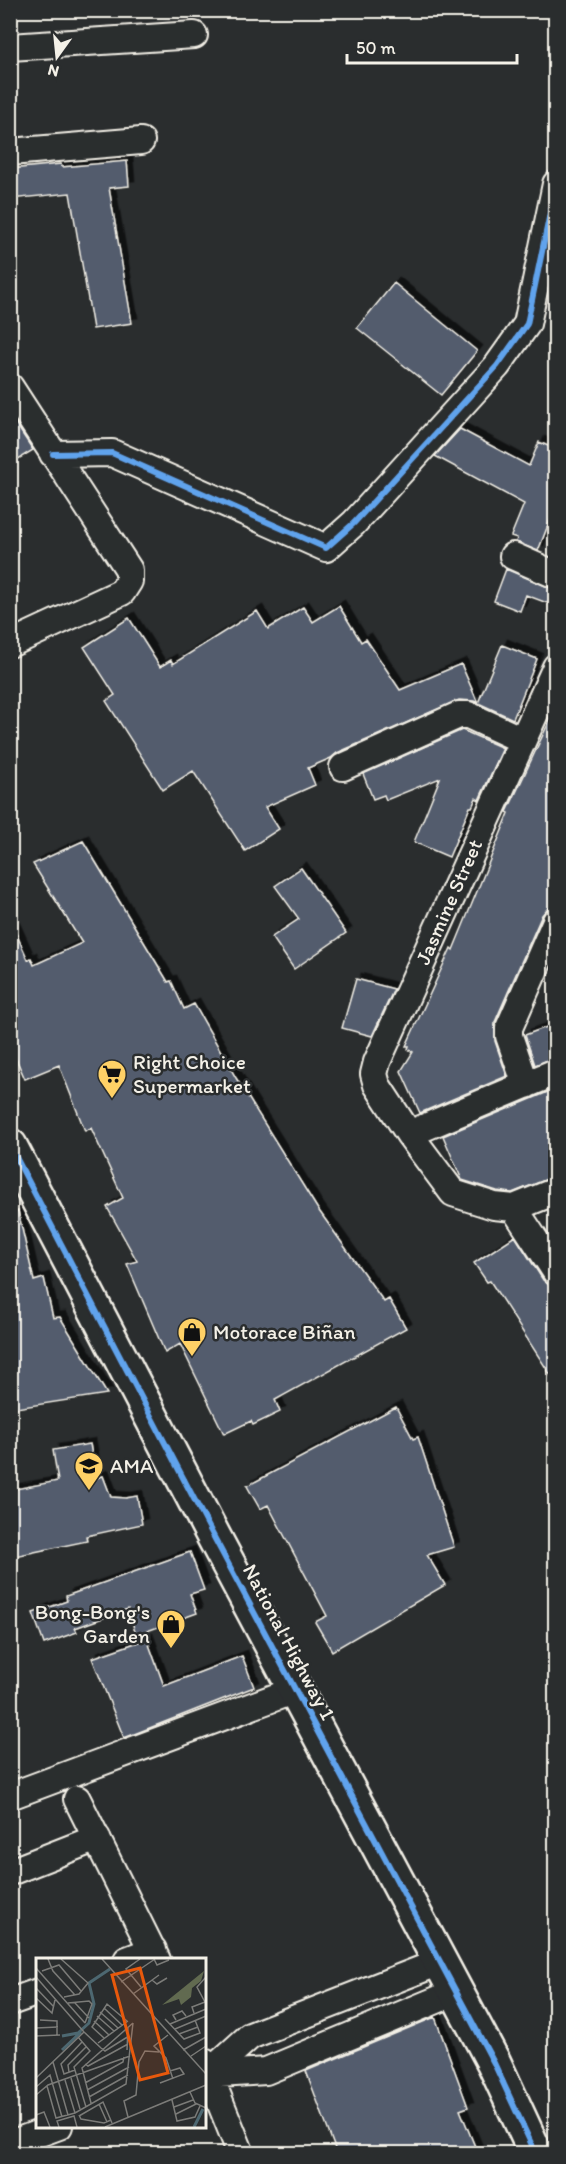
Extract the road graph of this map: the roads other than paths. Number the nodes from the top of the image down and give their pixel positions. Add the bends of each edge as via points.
1 (194, 35) dead end
2 (10, 47) edge
3 (141, 141) dead end
4 (10, 152) edge
5 (555, 184) edge
6 (10, 387) edge
7 (54, 453) junction
8 (513, 556) dead end
9 (555, 575) edge
10 (10, 644) edge
11 (555, 667) edge
12 (522, 740) junction
13 (343, 767) dead end
14 (555, 921) edge
15 (555, 1072) edge
16 (526, 1085) junction
17 (409, 1134) junction
18 (10, 1146) edge
19 (555, 1191) edge
20 (514, 1208) junction
21 (555, 1272) edge
22 (295, 1690) junction
23 (10, 1796) edge
24 (77, 1799) dead end
25 (98, 1838) junction
26 (10, 1872) edge
27 (155, 1955) edge
28 (138, 1958) edge
29 (440, 1962) junction
30 (456, 1992) junction
31 (36, 1993) edge
32 (10, 2002) edge
33 (206, 2070) edge
34 (56, 2128) edge
35 (10, 2144) edge
36 (241, 2154) edge
37 (536, 2154) edge

1 - 2 street
3 - 4 street
5 - 7 street via 527,324 496,366 354,523 326,548 112,453
6 - 7 street
7 - 10 street via 129,570 129,581 122,592
8 - 9 street
11 - 12 street, Jasmine Street
12 - 13 street via 468,715 459,715
12 - 17 street, Jasmine Street via 377,1062 376,1085
14 - 16 street via 509,1028
15 - 16 street
16 - 17 street
17 - 20 street, Jasmine Street via 453,1193
18 - 22 highway, National Highway 1
19 - 20 street
20 - 21 street
22 - 23 street
22 - 29 highway, National Highway 1
24 - 25 street
25 - 26 street
25 - 27 street
27 - 28 street
29 - 30 highway, National Highway 1
29 - 33 street via 250,2036
30 - 33 street via 266,2071
30 - 37 highway, National Highway 1
31 - 32 street
33 - 36 street
34 - 35 street

